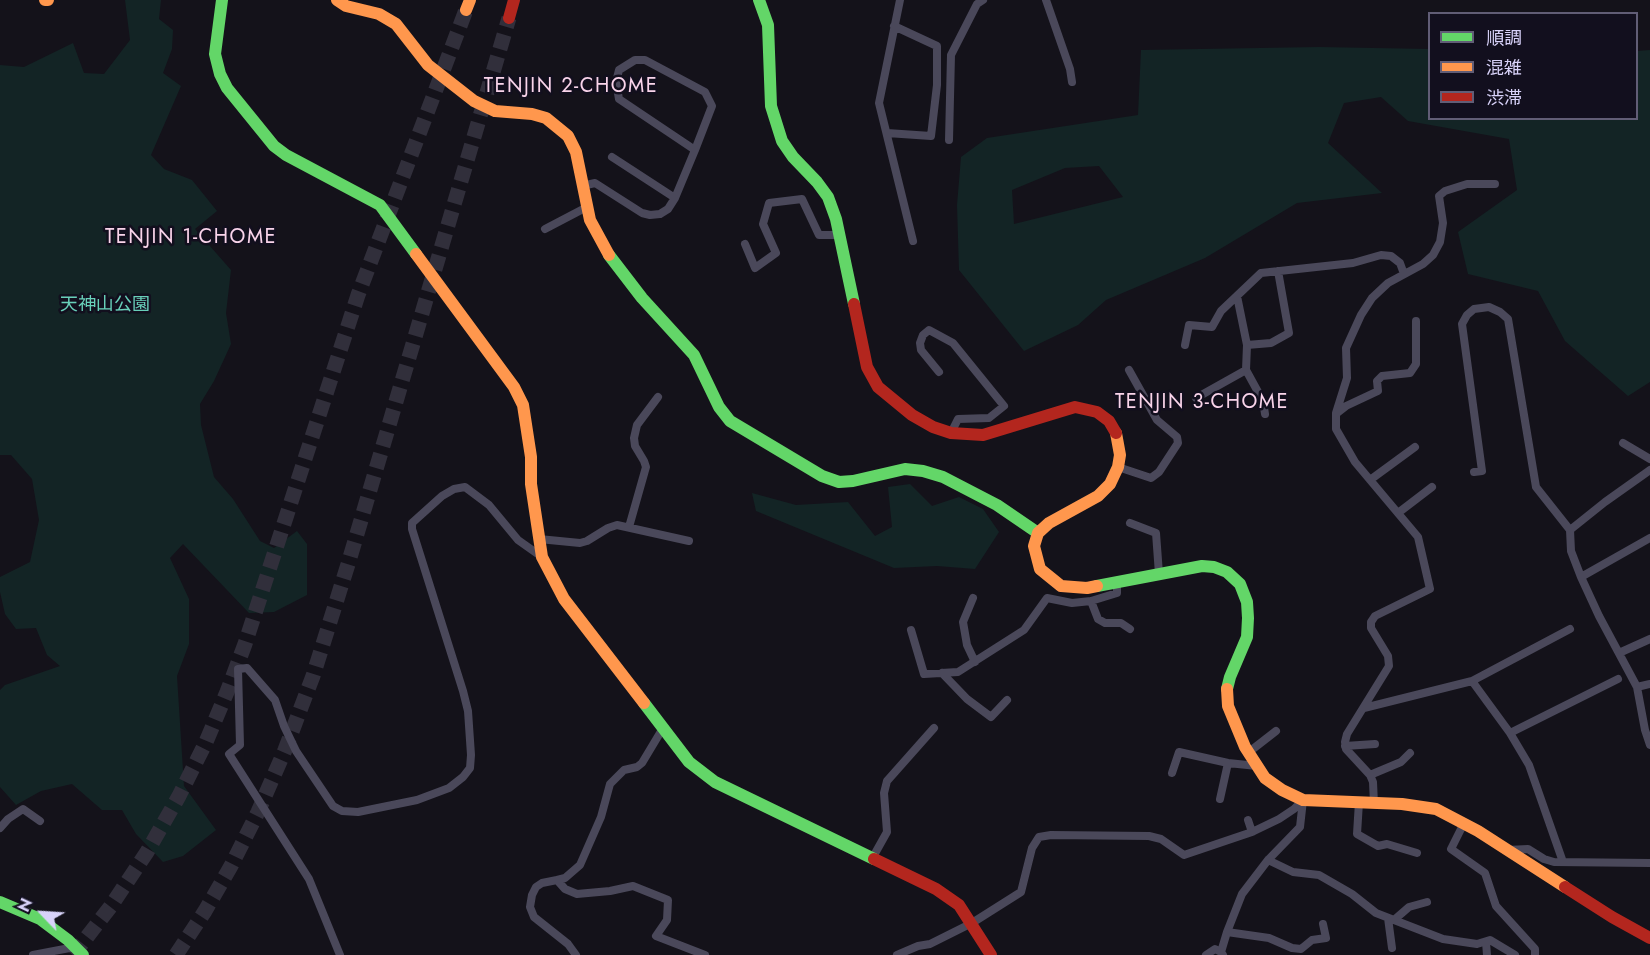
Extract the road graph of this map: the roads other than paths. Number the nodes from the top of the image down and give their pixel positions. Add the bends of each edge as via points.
1 (222, 0) edge
2 (337, 0) edge
3 (514, 0) edge
4 (759, 0) edge
5 (900, 0) edge
6 (983, 0) edge
7 (1046, 0) edge
8 (509, 18) tunnel mouth
9 (894, 26) junction
10 (1071, 82) dead end
11 (887, 133) junction
12 (949, 140) dead end
13 (694, 150) junction
14 (612, 157) dead end
15 (1495, 184) dead end
16 (582, 186) junction
17 (675, 198) junction
18 (587, 207) junction
19 (545, 229) dead end
20 (839, 235) junction
21 (913, 241) dead end
22 (745, 244) dead end
23 (1278, 271) junction
24 (1404, 274) junction
25 (1237, 296) junction
26 (1416, 321) dead end
27 (1185, 345) dead end
28 (1247, 345) junction
29 (1130, 370) dead end
30 (1246, 370) junction
31 (939, 372) dead end
32 (658, 398) dead end
33 (1196, 398) dead end
34 (1336, 413) junction
35 (1265, 414) dead end
36 (951, 433) junction
37 (1623, 443) dead end
38 (1415, 447) dead end
39 (1650, 459) edge
40 (1118, 467) junction
41 (1650, 470) edge
42 (1474, 472) dead end
43 (1370, 480) junction
44 (1432, 487) dead end
45 (1398, 513) junction
46 (1130, 523) dead end
47 (629, 527) junction
48 (1570, 530) junction
49 (1038, 532) junction
50 (538, 538) junction
51 (1650, 538) edge
52 (689, 541) dead end
53 (542, 557) junction
54 (1159, 574) junction
55 (1581, 577) junction
56 (1117, 584) junction
57 (973, 598) dead end
58 (1091, 601) junction
59 (1130, 629) dead end
60 (1570, 629) dead end
61 (911, 630) dead end
62 (1650, 639) edge
63 (1619, 653) junction
64 (975, 662) junction
65 (942, 673) junction
66 (1618, 679) dead end
67 (1472, 681) junction
68 (1650, 684) edge
69 (1637, 687) junction
70 (1007, 700) dead end
71 (1364, 708) junction
72 (663, 728) junction
73 (934, 728) dead end
74 (1276, 731) dead end
75 (1509, 733) junction
76 (1375, 744) dead end
77 (1650, 745) edge
78 (1345, 746) junction
79 (1249, 752) junction
80 (1410, 753) dead end
81 (1228, 764) junction
82 (1257, 766) junction
83 (1172, 773) dead end
84 (1370, 775) junction
85 (1220, 799) dead end
86 (1303, 800) junction
87 (1359, 802) junction
88 (1374, 804) junction
89 (1248, 820) dead end
90 (40, 821) dead end
91 (1464, 823) junction
92 (0, 828) edge
93 (1252, 832) junction
94 (1507, 850) junction
95 (1418, 853) dead end
96 (873, 857) junction
97 (1268, 860) junction
98 (1563, 862) junction
99 (1650, 863) edge
100 (557, 880) junction
101 (0, 902) edge
102 (1427, 902) dead end
103 (1391, 919) junction
104 (972, 923) junction
105 (1323, 924) dead end
106 (1227, 932) junction
107 (1650, 938) edge
108 (1486, 942) junction
109 (1392, 948) dead end
110 (76, 952) edge
111 (1222, 953) edge
112 (33, 955) edge
113 (340, 955) edge
114 (576, 955) edge
115 (705, 955) edge
116 (897, 955) edge
117 (991, 955) edge
118 (1206, 955) edge
119 (1486, 955) edge
120 (1515, 955) edge
121 (1535, 955) edge

1 - 50 main road via 215,54 227,88 274,146 380,205 514,387 523,405
2 - 16 main road via 396,24 428,65 474,101 495,111 546,118 568,136 576,152
3 - 8 main road
4 - 20 main road via 768,26 771,106 776,122 793,157 828,197
5 - 9 street
6 - 12 street via 977,4 951,56
7 - 10 street
9 - 11 street via 879,103
9 - 11 street via 937,46 937,85 931,136
11 - 21 street
13 - 13 street via 712,106 705,92 645,60 624,65 616,82 620,99
13 - 17 street
14 - 17 street
15 - 24 street via 1467,184 1445,191 1440,196 1440,242 1423,264
16 - 17 street via 595,183 650,215 668,209
16 - 18 main road
18 - 19 street
18 - 49 main road via 606,251 694,355 730,421 822,476 839,482 906,469 923,471 944,477 997,505
20 - 22 street via 819,235 802,199 770,203 763,224 776,253 755,268
20 - 36 main road via 862,350 872,377 878,387 912,415
23 - 24 street via 1353,263 1381,255 1400,262
23 - 25 street via 1261,273
23 - 28 street via 1289,333 1270,343
24 - 34 street via 1372,298 1351,335 1346,348 1347,378
25 - 27 street via 1212,327 1188,325
25 - 28 street
26 - 34 street via 1416,364 1410,373 1382,376 1377,381 1378,390
28 - 30 street
29 - 40 street via 1157,420 1177,437 1178,443 1151,478
30 - 33 street
30 - 35 street via 1263,401
31 - 36 street via 921,350 923,335 929,330 953,343 1004,406 989,418 958,419
32 - 47 street via 637,425 634,438 646,467
34 - 43 street via 1336,429
36 - 40 main road via 982,435 1075,407 1088,409 1109,421 1116,434
37 - 39 street
38 - 43 street
40 - 49 main road via 1110,484 1098,496
41 - 48 street
42 - 48 street via 1482,471 1462,324 1474,309 1489,307 1508,319 1536,487
43 - 45 street
44 - 45 street
45 - 71 street via 1418,537 1430,589 1375,616 1371,622 1389,666
46 - 54 street via 1156,533
47 - 50 street via 616,525 580,543
47 - 52 street
48 - 55 street via 1571,551
49 - 56 main road via 1034,546 1041,569 1061,586
50 - 53 main road
51 - 55 street
53 - 72 main road via 564,599
53 - 113 street via 518,540 489,505 465,487 442,496 412,523 463,691 471,755 470,768 463,777 449,788 417,800 358,812 333,806 296,751 275,700 247,668 238,669 240,745 229,753 309,879
54 - 56 main road
54 - 79 main road via 1214,567 1240,584 1247,602 1246,637 1227,690 1234,724
55 - 63 street
56 - 58 street via 1117,593
57 - 64 street via 963,622
58 - 59 street via 1098,619 1121,623
58 - 64 street via 1072,603 1047,598 1024,630
60 - 67 street
61 - 65 street via 924,674
62 - 63 street
63 - 69 street
64 - 65 street via 958,672
65 - 70 street via 991,717
66 - 75 street
67 - 71 street
67 - 75 street
68 - 69 street
69 - 77 street
71 - 78 street via 1347,734
72 - 96 main road via 689,762 715,782
72 - 100 street via 642,763 624,770 610,784 601,817 580,865
73 - 96 street via 887,781 887,832
74 - 79 street
75 - 98 street via 1529,765
76 - 78 street
78 - 84 street
79 - 82 main road
80 - 84 street via 1401,762
81 - 82 street
81 - 83 street via 1179,752
81 - 85 street
82 - 86 main road via 1265,778
84 - 88 street
86 - 87 main road
86 - 93 street via 1279,819
86 - 97 street via 1300,827
87 - 88 main road
87 - 95 street via 1357,834 1378,846 1387,844
88 - 91 main road via 1436,809
89 - 93 street
90 - 92 street via 23,809
91 - 94 main road
91 - 121 street via 1451,849 1485,873 1496,906
93 - 104 street via 1185,855 1149,836 1040,837 1032,848 1021,892
94 - 98 street via 1528,849 1544,859
94 - 107 main road
96 - 104 main road via 936,889 959,905
97 - 103 street via 1293,872 1319,875
97 - 106 street via 1242,894
98 - 99 street
100 - 114 street via 536,887 530,907 534,917
100 - 115 street via 577,894 633,886 668,900 667,920 656,936
101 - 110 main road via 40,919
102 - 103 street via 1409,907
103 - 108 street via 1443,939
103 - 109 street
104 - 116 street
104 - 117 main road
105 - 106 street via 1326,938 1312,940 1300,949 1269,938
106 - 111 street
108 - 119 street
108 - 120 street via 1490,940
110 - 112 street
111 - 118 street via 1215,949

